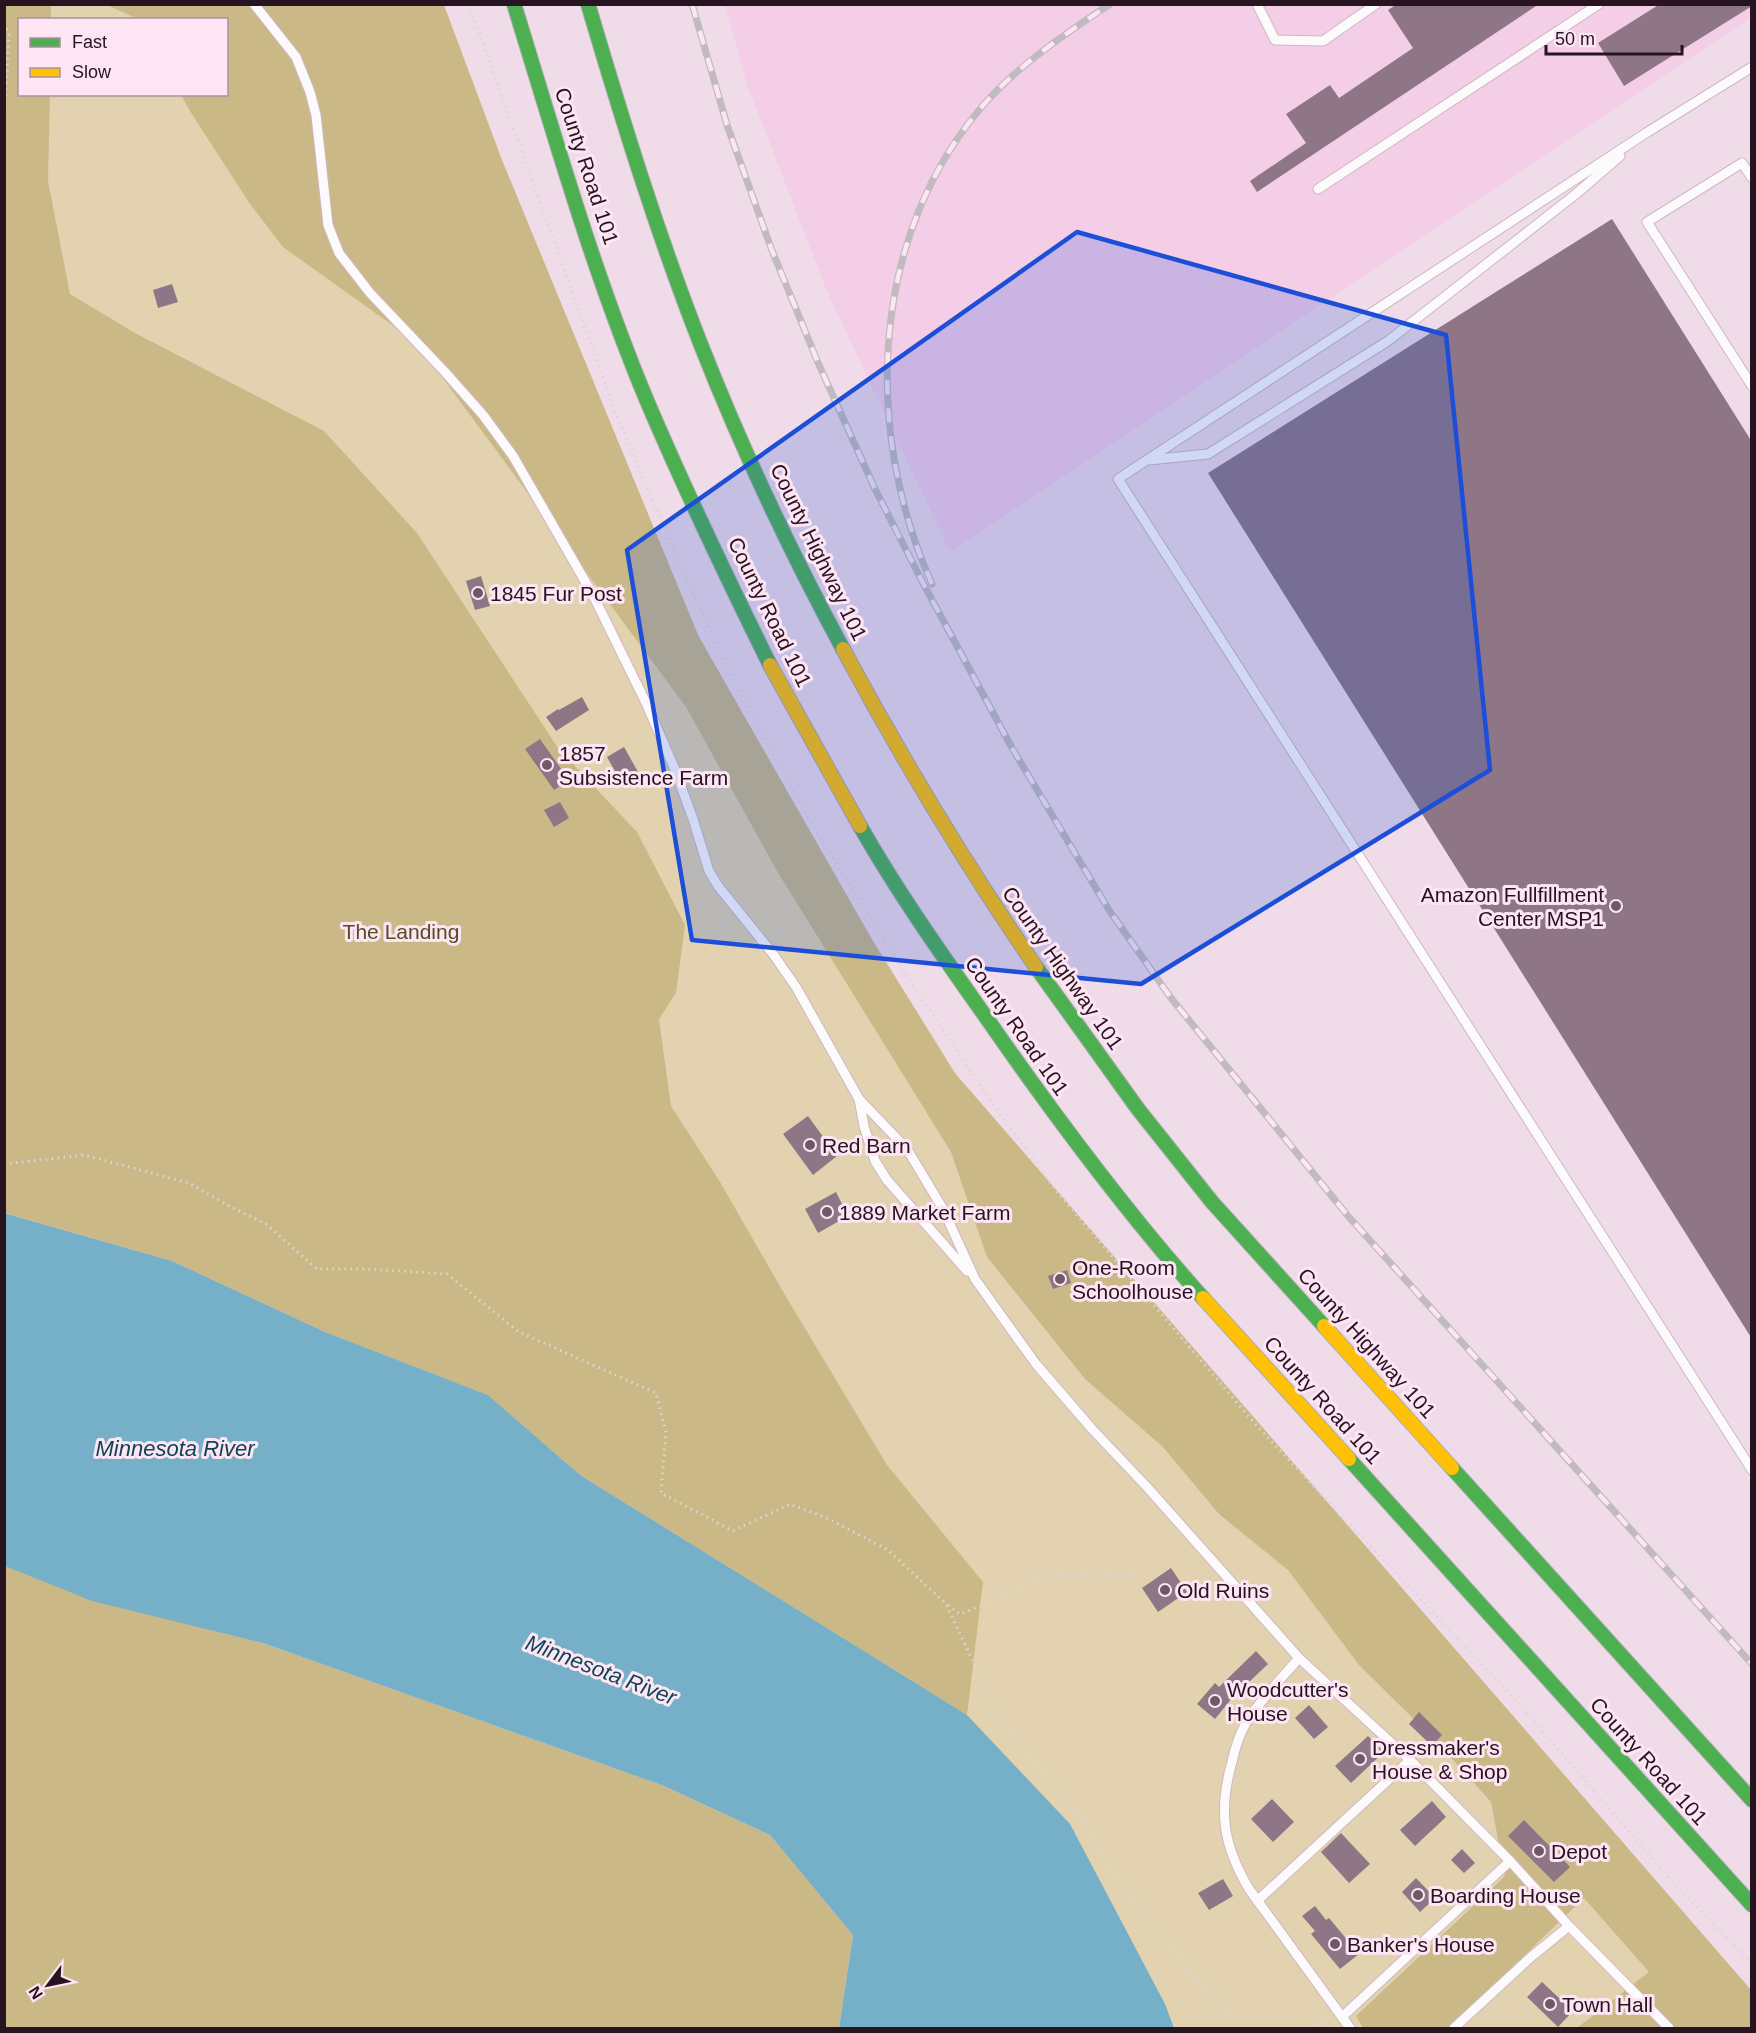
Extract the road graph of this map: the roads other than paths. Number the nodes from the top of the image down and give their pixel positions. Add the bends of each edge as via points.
1 (514, 4) edge
2 (588, 4) edge
3 (1257, 4) edge
4 (1376, 4) edge
5 (1599, 4) edge
6 (253, 6) edge
7 (1752, 67) edge
8 (1646, 133) junction
9 (1752, 178) edge
10 (1318, 189) dead end
11 (1752, 386) edge
12 (1148, 460) junction
13 (859, 1099) junction
14 (975, 1279) junction
15 (1752, 1470) edge
16 (1299, 1658) junction
17 (1410, 1760) junction
18 (1752, 1800) edge
19 (1510, 1861) junction
20 (1257, 1901) junction
21 (1752, 1905) edge
22 (1569, 1926) junction
23 (1342, 2017) junction
24 (1350, 2028) edge
25 (1454, 2028) edge
26 (1669, 2028) edge

1 - 21 main road, County Road 101 via 570,188 647,400 781,686 920,922 1041,1097 1173,1263
2 - 18 main road, County Highway 101 via 639,175 675,277 758,477 884,724 1002,919 1077,1028 1220,1211
3 - 4 lane via 1275,40 1323,41
5 - 10 lane
6 - 13 lane via 296,57 310,92 328,225 339,253 370,293 483,415 513,456 593,595 646,703 674,767 709,871 796,987
7 - 8 lane
8 - 12 lane
8 - 12 lane via 1576,194 1388,341 1208,454
9 - 11 lane via 1742,163 1647,222
12 - 15 lane via 1118,479
13 - 14 lane via 913,1157 943,1209
13 - 14 lane via 875,1161
14 - 16 lane via 1036,1364
16 - 17 lane
16 - 20 lane via 1247,1721 1224,1793 1229,1848
17 - 19 lane
17 - 20 lane
19 - 22 lane
19 - 23 lane
20 - 23 lane
22 - 25 lane
22 - 26 lane
23 - 24 lane

